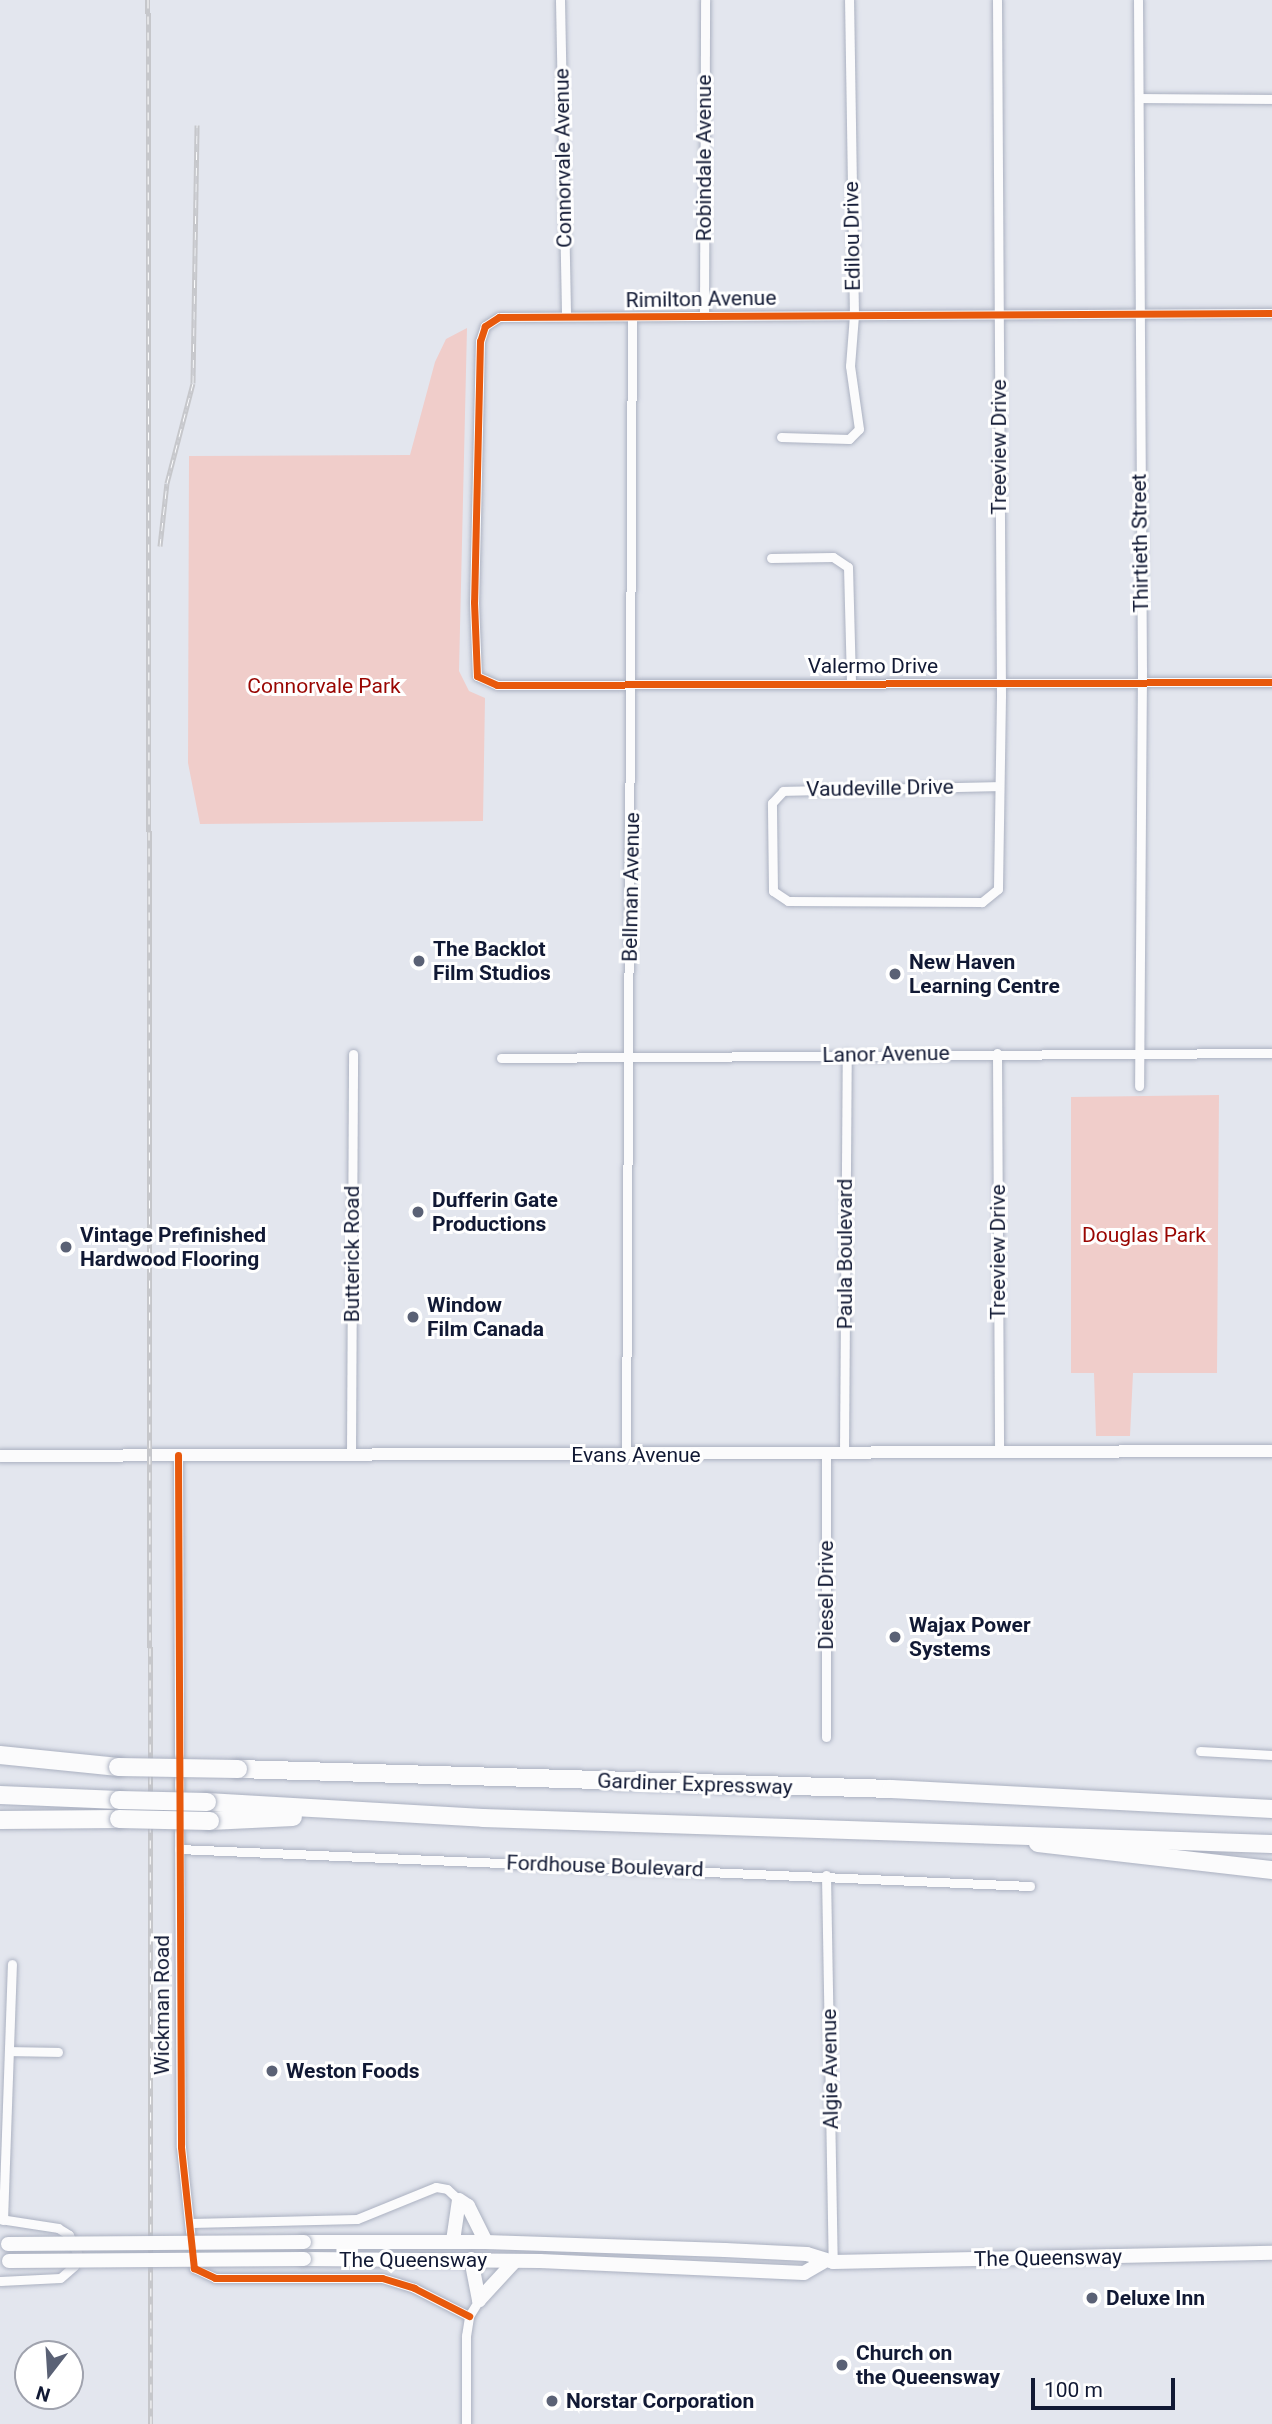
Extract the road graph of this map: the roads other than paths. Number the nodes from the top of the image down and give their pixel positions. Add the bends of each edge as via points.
1 (560, 0) edge
2 (705, 0) edge
3 (849, 0) edge
4 (997, 0) edge
5 (1138, 0) edge
6 (1139, 98) junction
7 (1272, 99) edge
8 (998, 312) junction
9 (1137, 312) junction
10 (1272, 313) edge
11 (854, 315) junction
12 (566, 316) junction
13 (704, 316) junction
14 (632, 318) junction
15 (781, 438) dead end
16 (771, 558) dead end
17 (477, 676) joint
18 (1000, 682) junction
19 (1142, 682) junction
20 (1272, 682) edge
21 (851, 683) junction
22 (633, 684) junction
23 (998, 786) junction
24 (995, 894) joint
25 (1139, 1052) junction
26 (997, 1053) junction
27 (1272, 1053) edge
28 (354, 1054) dead end
29 (847, 1054) junction
30 (501, 1058) dead end
31 (628, 1058) junction
32 (1139, 1086) dead end
33 (1272, 1451) edge
34 (999, 1452) junction
35 (351, 1453) junction
36 (825, 1453) junction
37 (844, 1453) junction
38 (178, 1455) junction
39 (626, 1455) junction
40 (0, 1456) edge
41 (826, 1737) dead end
42 (1200, 1751) dead end
43 (0, 1755) edge
44 (1272, 1755) edge
45 (0, 1764) edge
46 (118, 1767) junction
47 (0, 1795) edge
48 (1272, 1809) edge
49 (363, 1812) junction
50 (0, 1820) edge
51 (1000, 1836) junction
52 (1272, 1844) edge
53 (179, 1849) junction
54 (1272, 1870) edge
55 (825, 1875) junction
56 (1030, 1886) dead end
57 (12, 1964) dead end
58 (9, 2052) junction
59 (58, 2052) dead end
60 (460, 2200) junction
61 (2, 2219) edge
62 (191, 2223) junction
63 (453, 2241) junction
64 (486, 2242) junction
65 (4, 2245) edge
66 (1272, 2253) edge
67 (471, 2259) junction
68 (515, 2261) junction
69 (4, 2262) edge
70 (828, 2262) junction
71 (0, 2281) edge
72 (478, 2300) junction
73 (469, 2316) junction
74 (466, 2424) edge

1 - 12 street, Connorvale Avenue
2 - 13 street, Robindale Avenue
3 - 11 street, Edilou Drive
4 - 8 street, Treeview Drive
5 - 6 street, Thirtieth Street
6 - 7 street
6 - 9 street, Thirtieth Street
8 - 9 street, Rimilton Avenue
8 - 11 street, Rimilton Avenue
8 - 18 street, Treeview Drive
9 - 10 street, Rimilton Avenue
9 - 19 street, Thirtieth Street
11 - 13 street, Rimilton Avenue
11 - 15 street, Edilou Drive via 850,366 857,436
12 - 14 street, Rimilton Avenue
12 - 17 street, Rimilton Avenue via 505,316 489,322 481,333 474,602
13 - 14 street, Rimilton Avenue
14 - 22 street, Bellman Avenue
16 - 21 street via 833,557 848,568
17 - 22 street, Valermo Drive via 497,685
18 - 19 street, Valermo Drive
18 - 21 street, Valermo Drive
18 - 23 street, Treeview Drive
19 - 20 street, Valermo Drive
19 - 25 street, Thirtieth Street
21 - 22 street, Valermo Drive
22 - 31 street, Bellman Avenue
23 - 24 street, Treeview Drive
23 - 24 street, Vaudeville Drive via 783,791 772,803 773,891 781,901 982,902
25 - 26 street, Lanor Avenue
25 - 27 street, Lanor Avenue
25 - 32 street, Thirtieth Street
26 - 29 street, Lanor Avenue
26 - 34 street, Treeview Drive
28 - 35 street, Butterick Road
29 - 31 street, Lanor Avenue
29 - 37 street, Paula Boulevard
30 - 31 street, Lanor Avenue
31 - 39 street, Bellman Avenue
33 - 34 main road, Evans Avenue
34 - 37 main road, Evans Avenue
35 - 38 main road, Evans Avenue
35 - 39 main road, Evans Avenue
36 - 37 main road, Evans Avenue
36 - 39 main road, Evans Avenue
36 - 41 street, Diesel Drive
38 - 40 main road, Evans Avenue
38 - 53 street, Wickman Road
42 - 44 street
43 - 46 highway, Gardiner Expressway
45 - 46 highway, Gardiner Expressway
46 - 48 highway, Gardiner Expressway, bridge via 891,1789
47 - 49 highway, Gardiner Expressway, bridge
49 - 50 highway, Gardiner Expressway, bridge via 210,1821
49 - 51 highway, Gardiner Expressway
51 - 52 highway, Gardiner Expressway via 1042,1833
51 - 54 highway
53 - 55 street, Fordhouse Boulevard
53 - 62 street, Wickman Road via 181,2147
55 - 56 street, Fordhouse Boulevard
55 - 70 street, Algie Avenue
57 - 58 street
58 - 59 street
58 - 61 street
60 - 62 street via 436,2187 357,2219
60 - 63 main road
60 - 64 main road via 468,2206
61 - 71 street via 58,2228 69,2235 77,2253 71,2272 60,2278
62 - 73 street, Wickman Road via 194,2268 205,2276 382,2278 414,2288
63 - 64 main road, The Queensway
63 - 65 main road, The Queensway, bridge
64 - 70 main road, The Queensway via 807,2254
66 - 70 main road, The Queensway
67 - 68 main road, The Queensway
67 - 69 main road, The Queensway, bridge
67 - 72 main road
68 - 70 main road, The Queensway via 804,2273
68 - 72 main road
72 - 73 street
73 - 74 street

